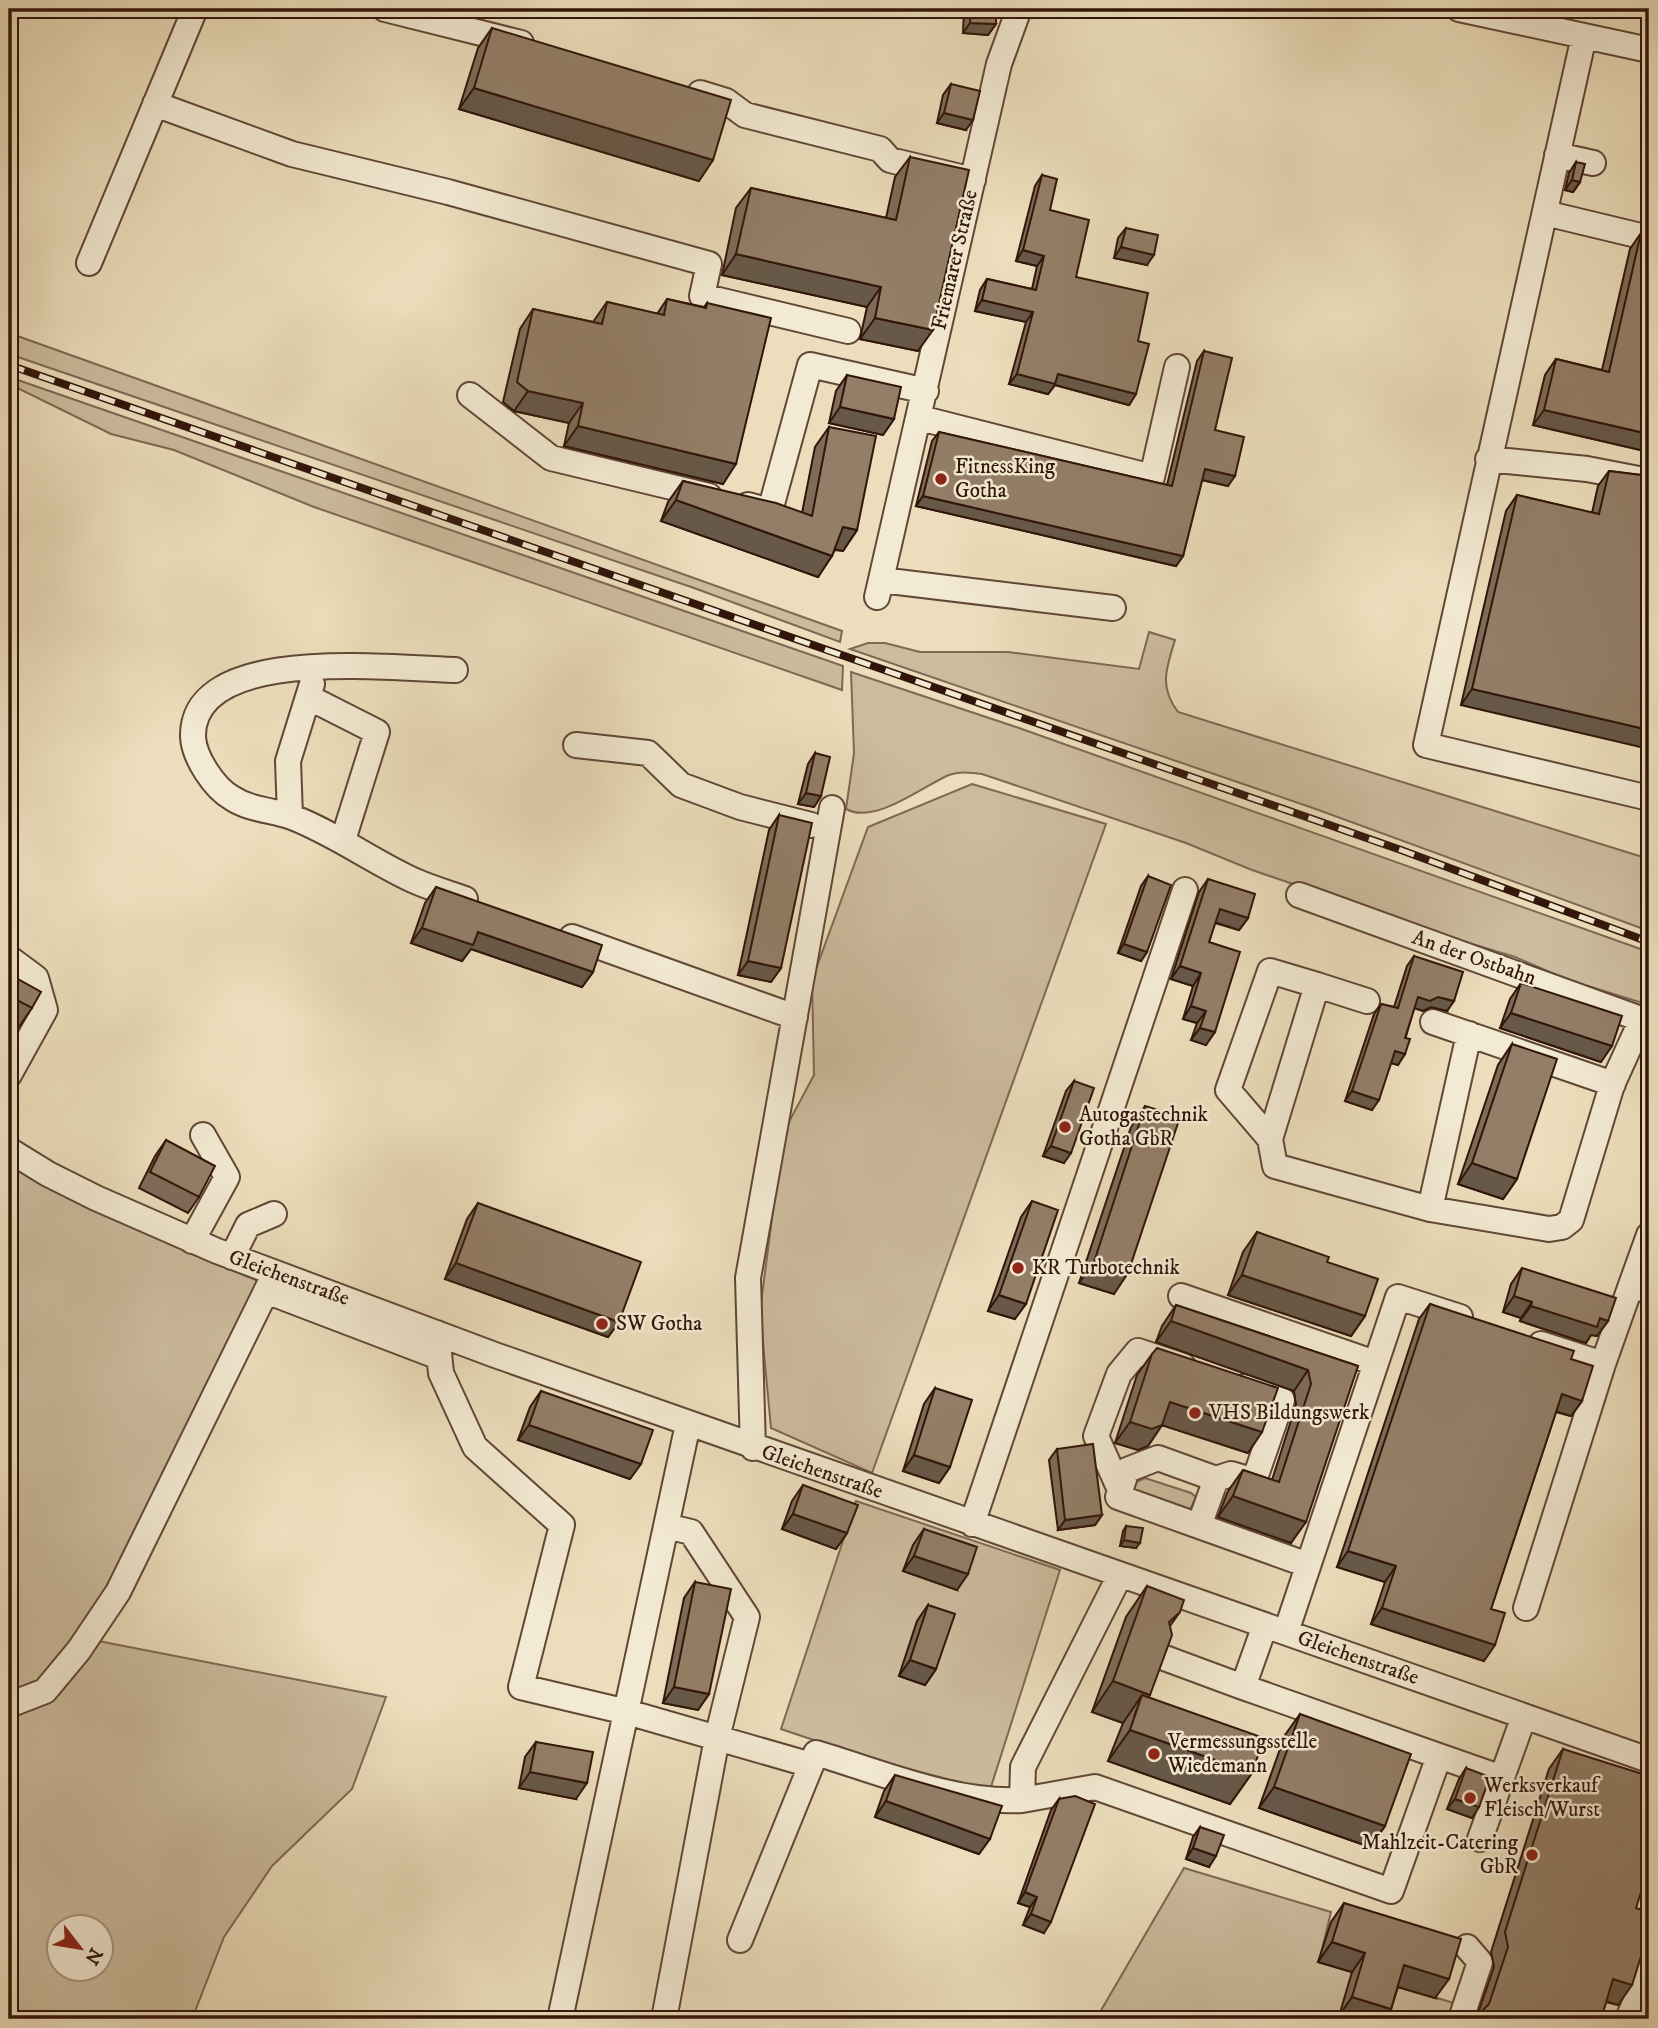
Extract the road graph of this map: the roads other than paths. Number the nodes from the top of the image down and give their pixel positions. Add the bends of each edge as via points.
1 (195, 9) edge
2 (385, 9) edge
3 (1001, 9) edge
4 (1019, 9) edge
5 (1459, 9) edge
6 (1584, 36) junction
7 (545, 48) edge
8 (1649, 50) edge
9 (999, 64) junction
10 (674, 85) edge
11 (155, 104) junction
12 (1558, 155) junction
13 (1593, 163) dead end
14 (973, 180) junction
15 (1545, 213) junction
16 (1649, 238) edge
17 (89, 263) dead end
18 (848, 331) dead end
19 (1177, 367) dead end
20 (926, 391) junction
21 (470, 395) dead end
22 (920, 418) junction
23 (1488, 459) junction
24 (1649, 481) edge
25 (1113, 608) dead end
26 (317, 667) junction
27 (455, 670) dead end
28 (308, 697) junction
29 (576, 745) dead end
30 (1649, 798) edge
31 (289, 816) junction
32 (343, 840) junction
33 (1185, 890) dead end
34 (1299, 895) dead end
35 (493, 909) edge
36 (545, 928) edge
37 (9, 958) edge
38 (1317, 985) junction
39 (1367, 1001) dead end
40 (795, 1017) junction
41 (1646, 1020) edge
42 (1433, 1022) dead end
43 (1469, 1034) junction
44 (9, 1075) edge
45 (1613, 1084) junction
46 (203, 1135) dead end
47 (1270, 1139) junction
48 (9, 1150) edge
49 (1430, 1209) junction
50 (274, 1214) dead end
51 (1649, 1235) edge
52 (192, 1241) junction
53 (232, 1257) junction
54 (270, 1282) junction
55 (1640, 1288) edge
56 (1181, 1296) dead end
57 (1488, 1326) edge
58 (1513, 1335) edge
59 (438, 1345) junction
60 (1376, 1363) junction
61 (1603, 1364) junction
62 (688, 1424) junction
63 (753, 1448) junction
64 (1216, 1479) junction
65 (1120, 1490) junction
66 (972, 1524) junction
67 (666, 1526) junction
68 (1199, 1526) junction
69 (1308, 1565) junction
70 (1120, 1575) junction
71 (1526, 1608) dead end
72 (1275, 1629) junction
73 (1162, 1657) edge
74 (1243, 1687) junction
75 (9, 1705) edge
76 (627, 1712) junction
77 (1524, 1716) junction
78 (717, 1738) junction
79 (1439, 1756) junction
80 (1649, 1760) edge
81 (811, 1765) junction
82 (1502, 1778) junction
83 (1022, 1800) junction
84 (1480, 1839) dead end
85 (740, 1940) dead end
86 (1467, 1947) dead end
87 (1649, 1970) edge
88 (560, 2019) edge
89 (664, 2019) edge
90 (1461, 2019) edge
91 (1628, 2019) edge

1 - 11 street
2 - 7 street
3 - 9 street
4 - 9 street
5 - 6 street
6 - 8 street
6 - 12 street
9 - 14 street, Friemarer Straße
10 - 14 street via 726,101 745,115 880,149 890,160
11 - 17 street
11 - 18 street via 292,154 709,264 702,296
12 - 13 street
12 - 15 street
14 - 20 street, Friemarer Straße
15 - 16 street
15 - 23 street
19 - 22 street via 1152,477
20 - 21 street via 810,365 770,511 551,458
20 - 22 street, Friemarer Straße
22 - 25 street, Friemarer Straße via 879,589
23 - 24 street
23 - 30 street via 1426,745
26 - 27 street
26 - 28 street
26 - 31 street via 253,674 226,683 208,696 196,717 193,738 214,781 231,798
28 - 31 street via 288,761
28 - 32 street via 377,732
29 - 40 street via 648,753 681,785 740,807 831,819
31 - 32 street
32 - 35 street via 414,880
33 - 66 street
34 - 41 street, An der Ostbahn
36 - 40 street
37 - 44 street via 36,978 45,1010
38 - 39 street
38 - 47 street
38 - 47 street via 1270,971 1228,1090
40 - 63 street via 748,1278
41 - 45 street
42 - 43 street
43 - 45 street
43 - 49 street
45 - 49 street via 1571,1220 1562,1227 1549,1229
46 - 52 street via 227,1177
47 - 49 street via 1275,1166
48 - 52 street, Gleichenstraße via 96,1198
50 - 53 street via 247,1225
51 - 55 street
52 - 53 street, Gleichenstraße
53 - 54 street, Gleichenstraße
54 - 59 street, Gleichenstraße
54 - 75 street via 118,1592 44,1691
55 - 61 street
56 - 60 street
57 - 60 street via 1398,1297
58 - 61 street
59 - 62 street, Gleichenstraße
59 - 76 street via 441,1373 475,1447 562,1525 521,1688
60 - 69 street
61 - 71 street
62 - 63 street, Gleichenstraße
62 - 67 street
63 - 66 street, Gleichenstraße
64 - 65 street via 1158,1458 1128,1470
64 - 65 street via 1231,1474 1254,1481 1283,1400 1138,1352 1119,1374 1096,1436
64 - 68 street
65 - 68 street via 1118,1497
66 - 70 street, Gleichenstraße
67 - 76 street
67 - 78 street via 691,1532 747,1617
68 - 69 street
69 - 72 street
70 - 72 street, Gleichenstraße
70 - 83 street via 1023,1767
72 - 74 street
72 - 77 street, Gleichenstraße
73 - 74 street
74 - 79 street
76 - 78 street
76 - 88 street
77 - 80 street, Gleichenstraße
77 - 82 street
78 - 81 street
78 - 89 street
79 - 82 street
79 - 83 street via 1391,1891 1095,1787
81 - 83 street via 816,1754 962,1796 996,1802
81 - 85 street
82 - 84 street
86 - 90 street via 1479,1962
87 - 91 street

